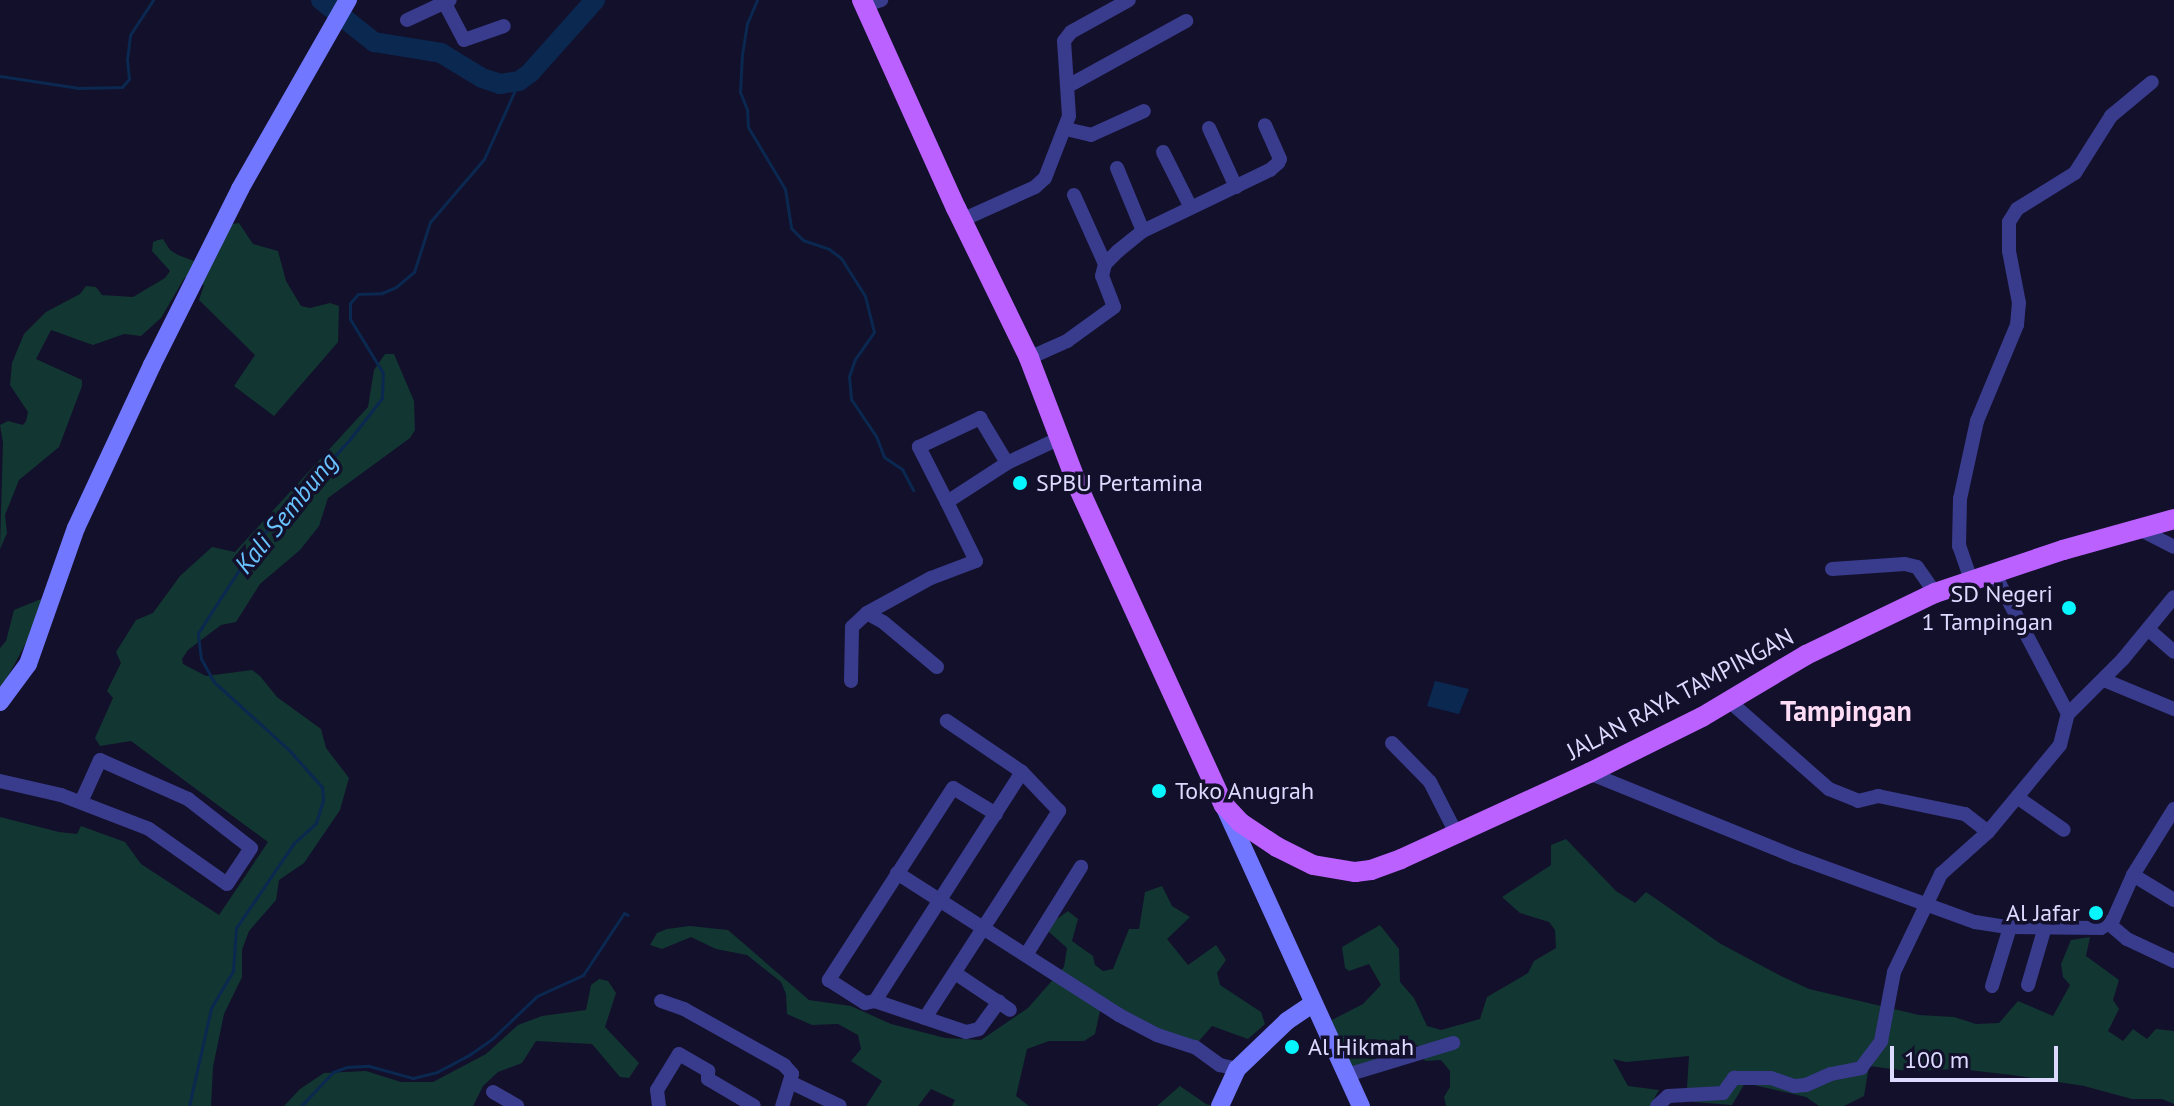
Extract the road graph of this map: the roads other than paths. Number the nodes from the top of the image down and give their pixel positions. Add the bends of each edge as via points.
1 (1129, 0) edge
2 (446, 1) edge
3 (346, 2) edge
4 (869, 2) edge
5 (407, 20) dead end
6 (1186, 21) dead end
7 (504, 26) dead end
8 (2152, 82) dead end
9 (1068, 86) junction
10 (1144, 111) dead end
11 (1265, 125) dead end
12 (1209, 128) dead end
13 (1066, 129) junction
14 (1163, 152) dead end
15 (1117, 168) dead end
16 (1236, 187) junction
17 (1074, 195) dead end
18 (1190, 206) junction
19 (962, 220) junction
20 (1143, 231) junction
21 (1105, 264) junction
22 (1029, 358) junction
23 (1058, 439) junction
24 (1007, 463) junction
25 (947, 502) junction
26 (2174, 519) edge
27 (2139, 529) junction
28 (2174, 547) edge
29 (1832, 569) dead end
30 (1994, 573) junction
31 (1971, 580) junction
32 (1935, 593) junction
33 (2174, 597) edge
34 (867, 613) junction
35 (2149, 630) junction
36 (2174, 652) edge
37 (937, 667) dead end
38 (2104, 680) junction
39 (851, 681) dead end
40 (1728, 700) junction
41 (0, 702) edge
42 (2174, 709) edge
43 (2068, 714) junction
44 (947, 721) dead end
45 (1392, 743) dead end
46 (1022, 772) junction
47 (1589, 773) junction
48 (0, 781) edge
49 (2017, 797) junction
50 (81, 802) junction
51 (1224, 805) junction
52 (2174, 809) edge
53 (996, 814) junction
54 (2064, 830) dead end
55 (1988, 832) junction
56 (1456, 833) junction
57 (1081, 867) dead end
58 (897, 873) junction
59 (2133, 875) junction
60 (940, 899) junction
61 (2174, 900) edge
62 (1925, 904) junction
63 (2108, 923) junction
64 (2010, 927) junction
65 (2045, 927) junction
66 (984, 928) junction
67 (1026, 955) junction
68 (2174, 961) edge
69 (955, 973) junction
70 (2028, 985) dead end
71 (1992, 986) dead end
72 (661, 1001) dead end
73 (875, 1001) junction
74 (1312, 1004) junction
75 (925, 1018) junction
76 (1453, 1043) dead end
77 (1237, 1069) junction
78 (1347, 1075) junction
79 (790, 1082) junction
80 (493, 1092) dead end
81 (517, 1106) edge
82 (659, 1106) edge
83 (754, 1106) edge
84 (782, 1106) edge
85 (840, 1106) edge
86 (1220, 1106) edge
87 (1361, 1106) edge
88 (1657, 1106) edge

1 - 9 street via 1066,37
2 - 5 street
2 - 7 street via 464,40
3 - 41 main road via 240,189 152,365 76,528 28,664
4 - 19 main road
6 - 9 street
8 - 31 street via 2111,116 2075,173 2017,209 2009,222 2017,325 1977,421 1960,499 1959,546
9 - 13 street
10 - 13 street via 1091,135
11 - 16 street via 1280,159
12 - 16 street
13 - 19 street via 1045,178 1035,187
14 - 18 street
15 - 20 street
16 - 18 street
17 - 21 street
18 - 20 street
19 - 22 main road
20 - 21 street
21 - 22 street via 1102,276 1114,307 1067,341
22 - 23 main road
23 - 24 street
23 - 51 main road
24 - 25 street
24 - 25 street via 980,418 919,447
25 - 34 street via 976,561 931,578
26 - 27 main road, JALAN RAYA TAMPINGAN
27 - 28 street
27 - 30 main road, JALAN RAYA TAMPINGAN
29 - 32 street via 1905,564 1917,567
30 - 31 main road, JALAN RAYA TAMPINGAN
30 - 43 street
31 - 32 main road, JALAN RAYA TAMPINGAN
32 - 40 main road, JALAN RAYA TAMPINGAN via 1806,655
33 - 35 street
34 - 37 street
34 - 39 street via 852,627
35 - 36 street
35 - 38 street
38 - 42 street
38 - 43 street
40 - 47 main road, JALAN RAYA TAMPINGAN
40 - 55 street via 1829,789 1850,799 1878,796 1965,814
43 - 49 street via 2060,745
44 - 46 street
45 - 56 street via 1430,782
46 - 53 street
46 - 66 street via 1059,811
47 - 56 main road, JALAN RAYA TAMPINGAN
47 - 62 street
48 - 50 street
49 - 54 street
49 - 55 street
50 - 50 street via 100,760 188,799 251,848 227,884 149,829
51 - 56 main road, JALAN RAYA TAMPINGAN via 1277,847 1336,870 1371,870
51 - 74 main road
52 - 59 street
53 - 58 street via 953,788
53 - 60 street
55 - 62 street via 1947,866
57 - 67 street
58 - 60 street
58 - 73 street via 829,980 865,1003
59 - 61 street
59 - 63 street
60 - 66 street
60 - 73 street
62 - 64 street via 1975,922
62 - 88 street via 1894,972 1881,1041 1861,1068 1794,1086 1771,1078 1734,1078 1723,1093 1668,1096
63 - 65 street via 2085,931
63 - 68 street via 2127,939
64 - 65 street
64 - 71 street
65 - 70 street
66 - 67 street
66 - 69 street
67 - 77 street via 1119,1015
69 - 75 street
69 - 75 street via 1004,1006 974,1032
72 - 79 street via 784,1065 792,1074
73 - 75 street
74 - 77 main road
74 - 78 main road
76 - 78 street
77 - 86 main road
78 - 87 main road
79 - 84 street
79 - 85 street
80 - 81 street
82 - 83 street via 657,1090 679,1054 708,1071 708,1079

